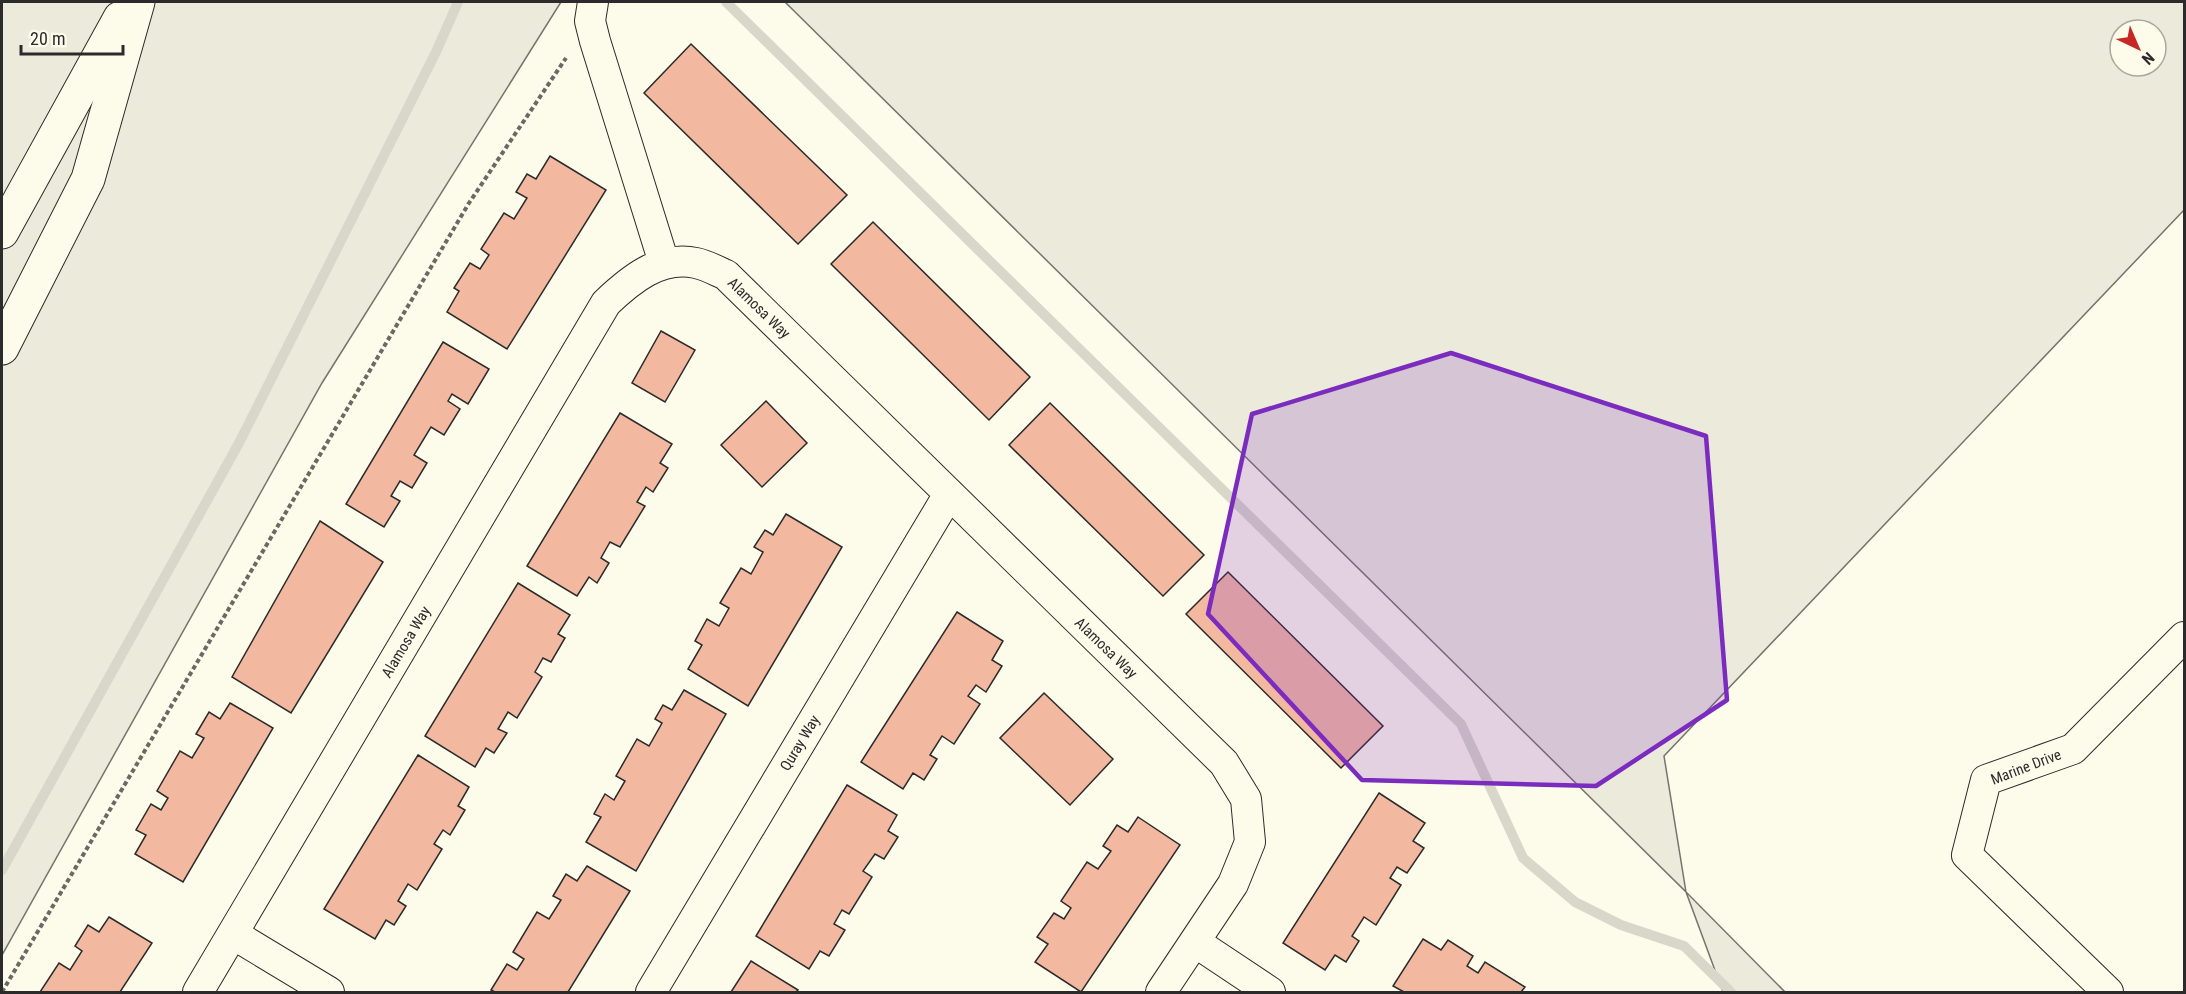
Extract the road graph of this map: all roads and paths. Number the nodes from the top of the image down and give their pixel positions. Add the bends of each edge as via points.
1 (129, 2) edge
2 (138, 2) edge
3 (592, 11) edge
4 (2, 232) edge
5 (663, 263) junction
6 (2, 348) edge
7 (949, 494) junction
8 (2184, 637) edge
9 (233, 934) junction
10 (1195, 942) junction
11 (2, 993) edge
12 (198, 993) edge
13 (329, 993) edge
14 (651, 993) edge
15 (1161, 993) edge
16 (1270, 993) edge
17 (2108, 993) edge

1 - 4 highway
2 - 6 highway via 88,179
3 - 5 street
3 - 11 path via 469,203
5 - 7 street, Alamosa Way via 695,262 726,275
5 - 9 street, Alamosa Way via 631,279 606,303
7 - 10 street, Alamosa Way via 1224,763 1246,799 1250,842 1233,884
7 - 14 street, Quray Way
8 - 17 street, Marine Drive via 2073,749 1986,780 1966,855
9 - 12 street, Alamosa Way
9 - 13 street
10 - 15 street, Alamosa Way
10 - 16 street

